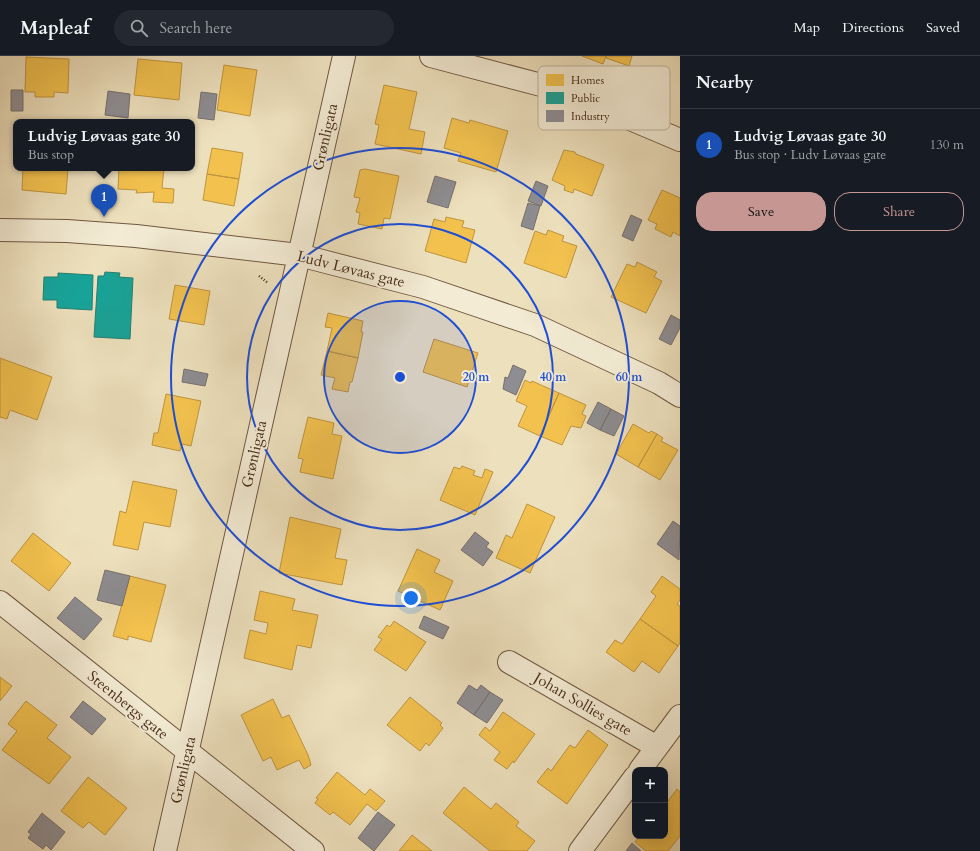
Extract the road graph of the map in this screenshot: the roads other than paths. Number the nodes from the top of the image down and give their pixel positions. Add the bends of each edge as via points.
1 (344, 56) edge
2 (431, 56) edge
3 (538, 84) edge
4 (656, 130) edge
5 (680, 140) edge
6 (0, 230) edge
7 (299, 255) junction
8 (680, 396) edge
9 (0, 602) edge
10 (509, 662) dead end
11 (680, 716) edge
12 (657, 747) junction
13 (187, 752) junction
14 (642, 767) edge
15 (632, 781) edge
16 (165, 851) edge
17 (313, 851) edge
18 (580, 851) edge

1 - 7 street, Grønligata
2 - 3 street
4 - 5 street
6 - 7 street, Ludv Løvaas gate via 136,236
7 - 8 street, Ludv Løvaas gate via 423,286 534,325 659,383
7 - 13 street, Grønligata
9 - 13 street, Steenbergs gate
10 - 12 street, Johan Sollies gate
11 - 12 street
12 - 14 street
13 - 16 street, Grønligata
13 - 17 street, Steenbergs gate
15 - 18 street

